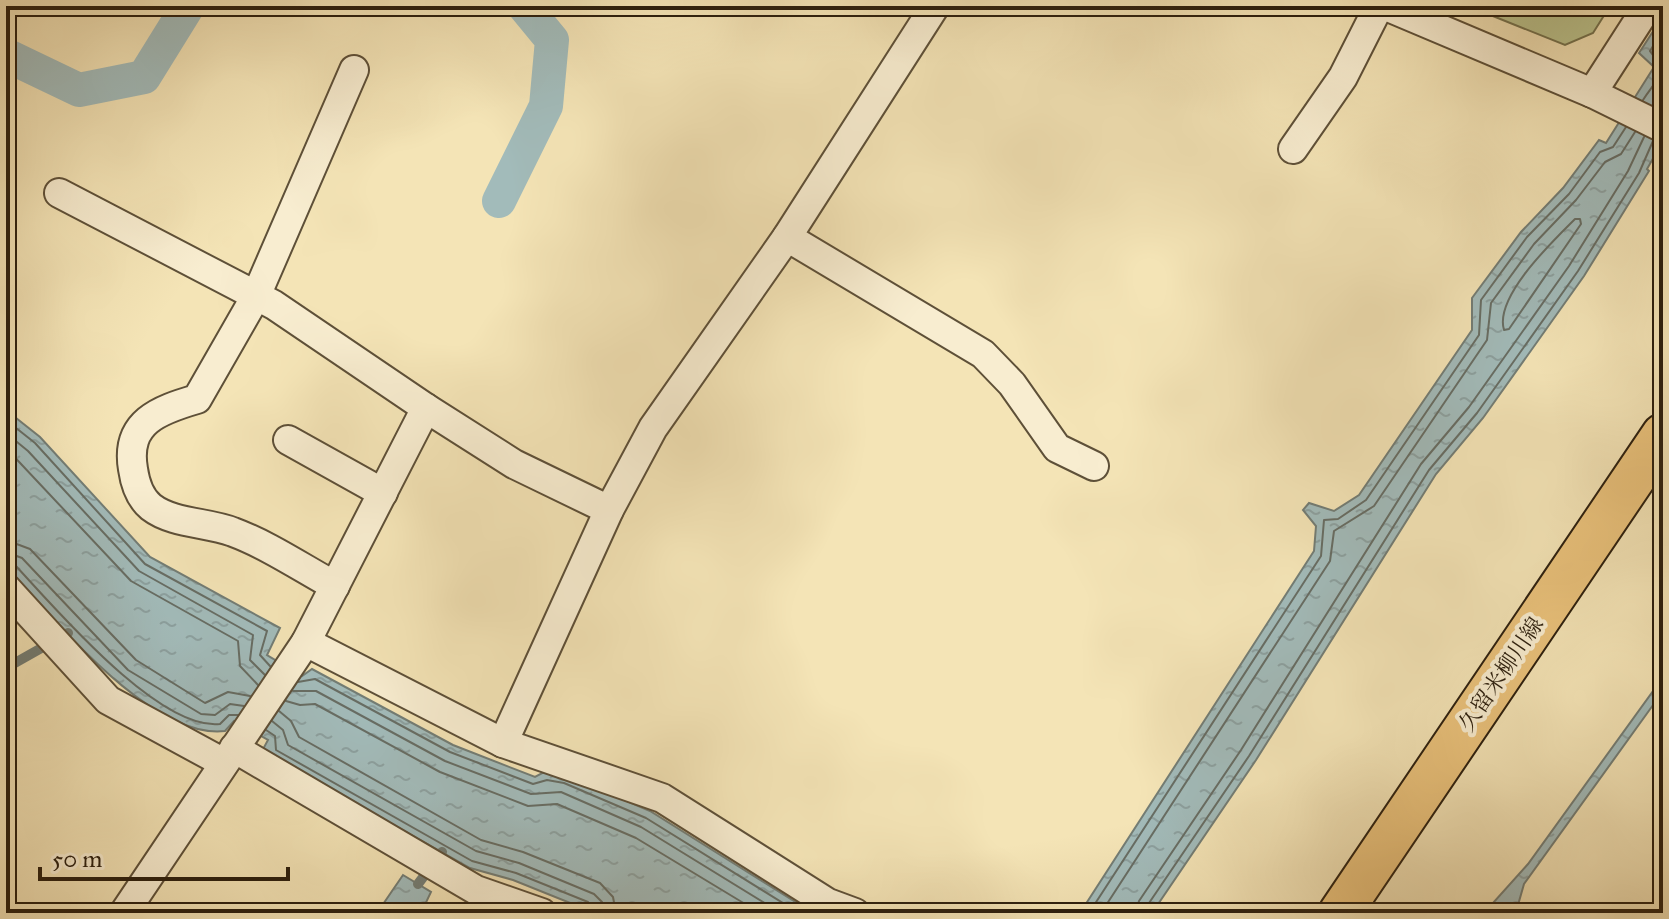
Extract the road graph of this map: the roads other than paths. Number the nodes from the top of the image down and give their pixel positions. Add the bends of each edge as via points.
1 (935, 6) edge
2 (1379, 6) edge
3 (1386, 6) edge
4 (1648, 6) edge
5 (354, 70) dead end
6 (1592, 93) junction
7 (1663, 128) edge
8 (1293, 149) dead end
9 (59, 193) dead end
10 (787, 237) junction
11 (256, 296) junction
12 (426, 408) junction
13 (1663, 435) edge
14 (288, 440) dead end
15 (1094, 466) dead end
16 (383, 493) junction
17 (609, 510) junction
18 (335, 586) junction
19 (6, 588) edge
20 (299, 652) junction
21 (503, 743) junction
22 (234, 748) junction
23 (124, 913) edge
24 (542, 913) edge
25 (855, 913) edge
26 (1340, 913) edge

1 - 10 street
2 - 8 street via 1343,77
3 - 6 street
4 - 6 street
5 - 11 street
6 - 7 street
9 - 11 street
10 - 15 street via 983,354 1012,384 1057,448
10 - 17 street via 653,428
11 - 12 street
11 - 18 street via 197,399 161,410 134,434 136,486 152,507 232,531
12 - 16 street
12 - 17 street via 514,464
13 - 26 main road, 久留米柳川線
14 - 16 street
16 - 18 street
17 - 21 street
18 - 20 street
19 - 22 street via 108,700
20 - 21 street
20 - 22 street
21 - 25 street via 662,798 828,903
22 - 23 street
22 - 24 street via 476,890

